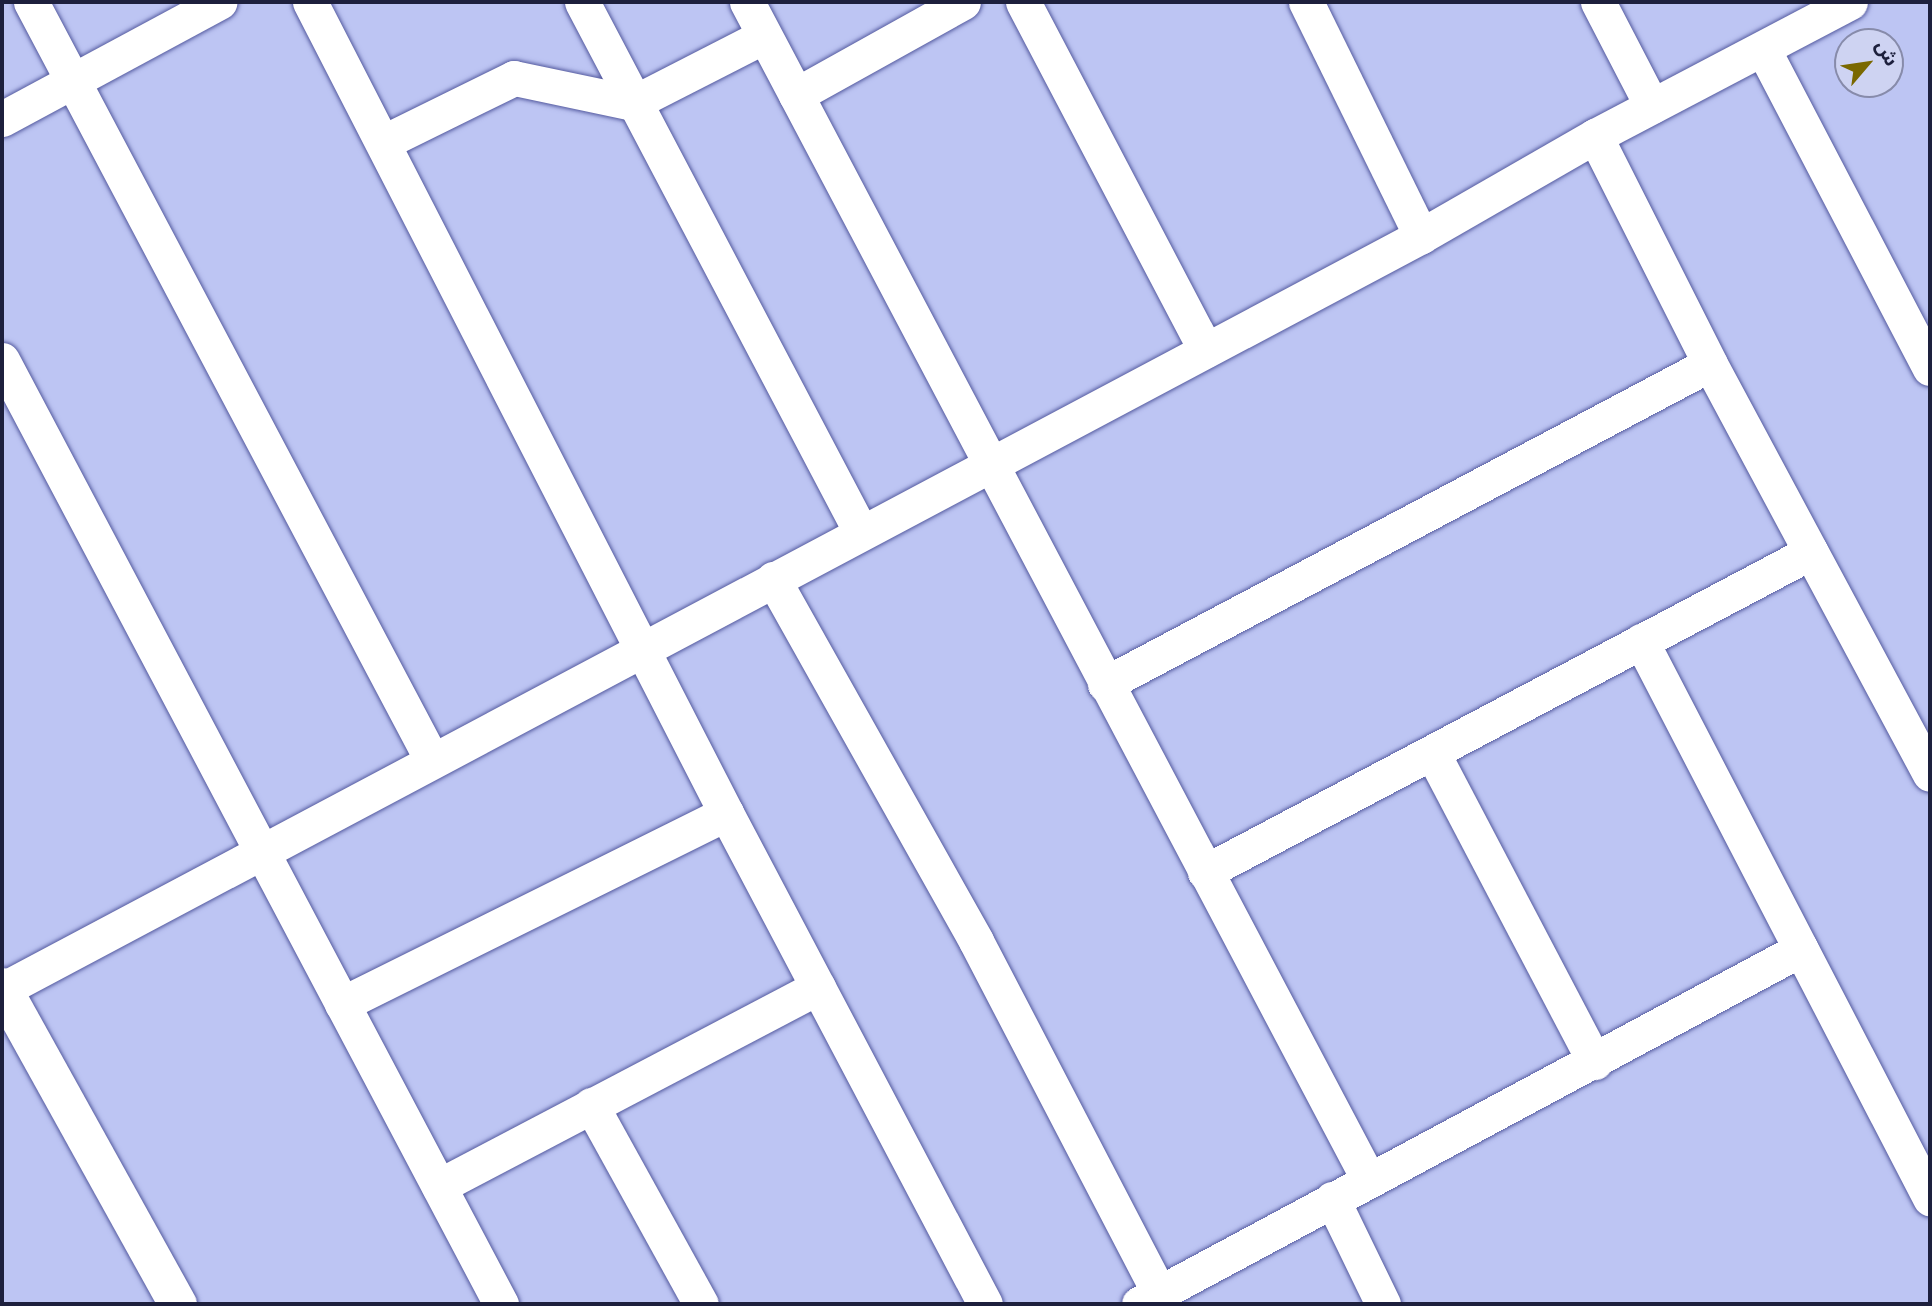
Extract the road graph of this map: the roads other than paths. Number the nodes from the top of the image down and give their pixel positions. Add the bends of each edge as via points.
1 (32, 2) edge
2 (219, 2) edge
3 (310, 2) edge
4 (582, 2) edge
5 (747, 2) edge
6 (963, 2) edge
7 (1023, 2) edge
8 (1306, 2) edge
9 (1598, 2) edge
10 (1850, 2) edge
11 (764, 36) junction
12 (1763, 49) junction
13 (74, 81) junction
14 (796, 94) junction
15 (633, 103) junction
16 (1652, 106) junction
17 (2, 119) edge
18 (1595, 136) junction
19 (384, 142) junction
20 (1421, 236) junction
21 (1206, 350) junction
22 (2, 360) edge
23 (1710, 364) junction
24 (1930, 368) edge
25 (990, 463) junction
26 (861, 532) junction
27 (1811, 552) junction
28 (773, 579) junction
29 (1641, 641) junction
30 (641, 647) junction
31 (1105, 684) junction
32 (1433, 754) junction
33 (430, 758) junction
34 (1927, 761) edge
35 (726, 813) junction
36 (261, 848) junction
37 (1205, 872) junction
38 (1801, 949) junction
39 (818, 987) junction
40 (2, 989) edge
41 (342, 1004) junction
42 (1595, 1062) junction
43 (591, 1105) junction
44 (1369, 1180) junction
45 (439, 1186) junction
46 (1930, 1198) edge
47 (1332, 1199) junction
48 (1149, 1298) edge
49 (178, 1304) edge
50 (501, 1304) edge
51 (701, 1304) edge
52 (985, 1304) edge
53 (1383, 1304) edge

1 - 13 street
2 - 13 street
3 - 19 street
4 - 15 street
5 - 11 street
6 - 14 street
7 - 21 street
8 - 20 street
9 - 16 street
10 - 12 street
11 - 14 street
11 - 15 street
12 - 16 street
12 - 24 street
13 - 17 street
13 - 33 street
14 - 25 street
15 - 19 street via 514,78
15 - 26 street
16 - 18 street
18 - 20 street
18 - 23 street
19 - 30 street
20 - 21 street
21 - 25 street
22 - 36 street
23 - 27 street
23 - 31 street
25 - 26 street
25 - 31 street
26 - 28 street
27 - 29 street
27 - 34 street
28 - 30 street
28 - 48 street via 976,941
29 - 32 street
29 - 38 street
30 - 33 street
30 - 35 street
31 - 37 street
32 - 37 street
32 - 42 street
33 - 36 street
35 - 39 street
35 - 41 street
36 - 40 street
36 - 41 street
37 - 44 street
38 - 42 street
38 - 46 street
39 - 43 street
39 - 52 street
40 - 49 street
41 - 45 street
42 - 44 street
43 - 45 street
43 - 51 street
44 - 47 street
45 - 50 street
47 - 48 street
47 - 53 street

